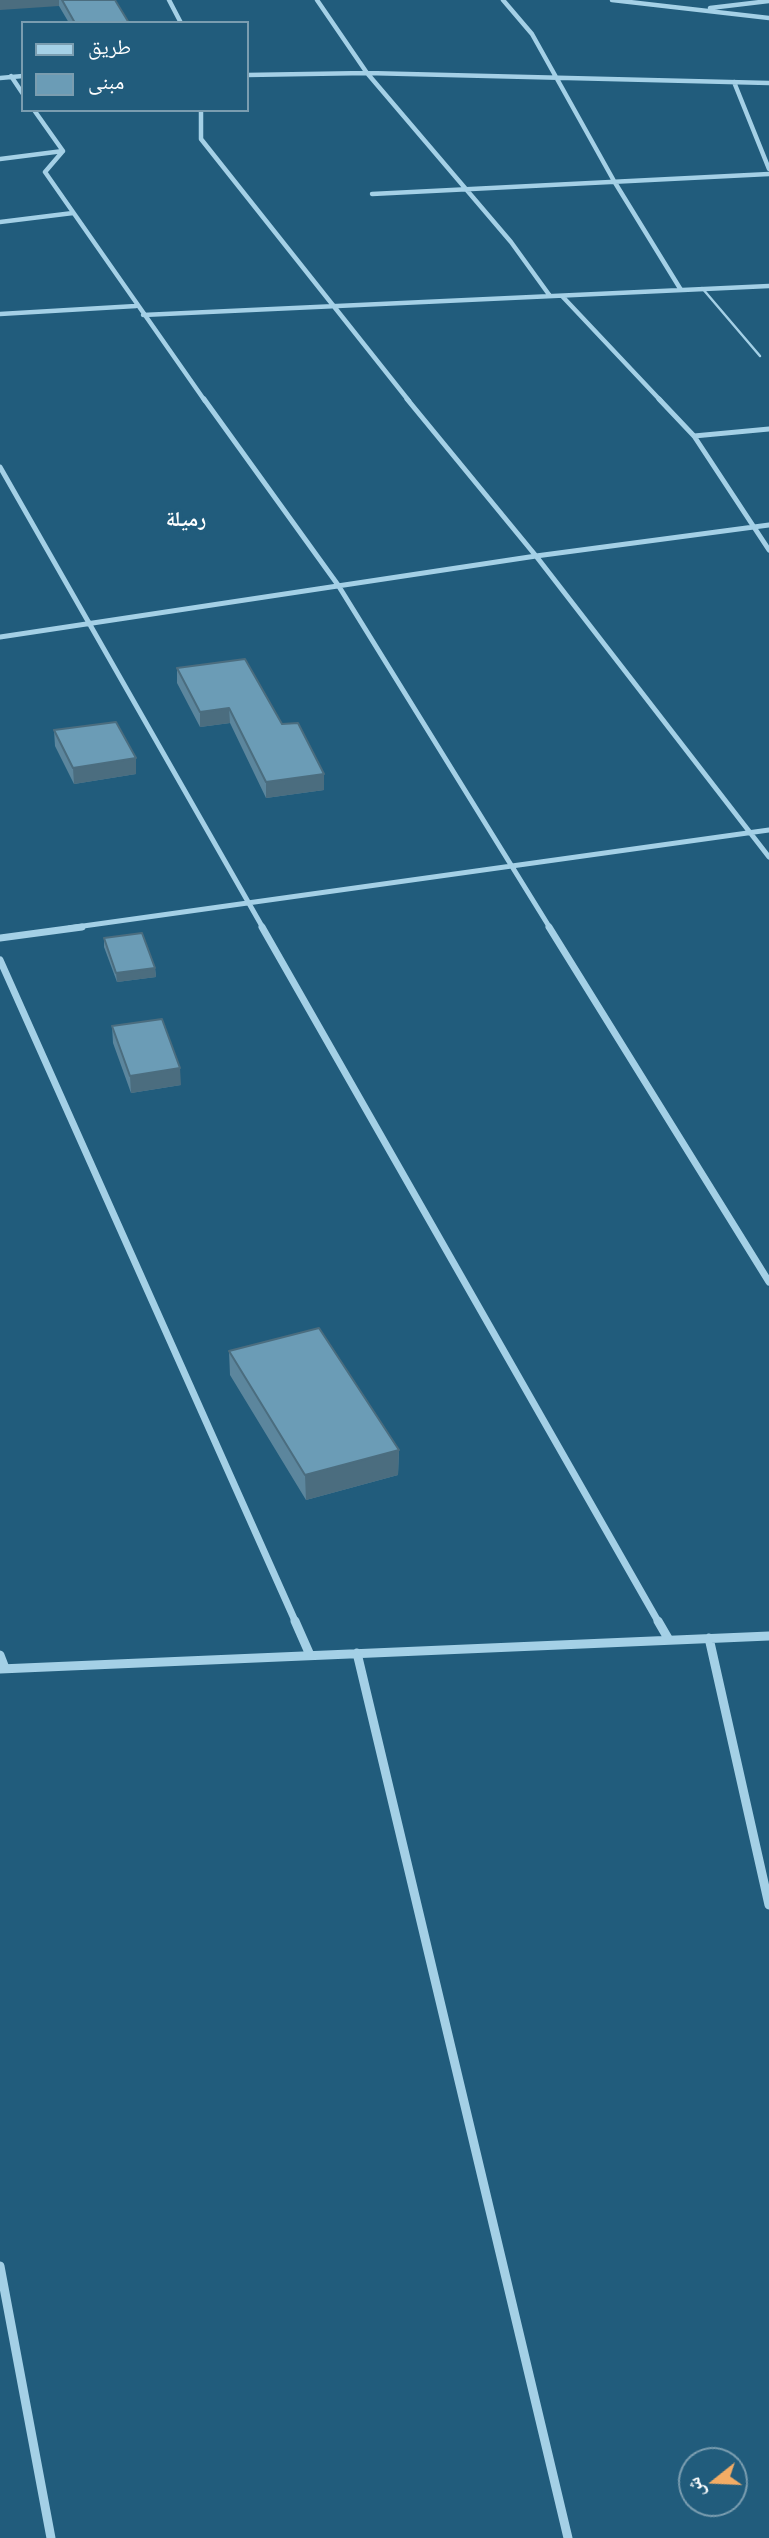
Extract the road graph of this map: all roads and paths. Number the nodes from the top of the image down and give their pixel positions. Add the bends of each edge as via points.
1 (169, 0) edge
2 (317, 0) edge
3 (503, 0) edge
4 (612, 0) edge
5 (752, 1) edge
6 (769, 1) edge
7 (695, 10) junction
8 (769, 18) edge
9 (180, 21) edge
10 (367, 73) junction
11 (248, 75) edge
12 (11, 76) junction
13 (21, 76) edge
14 (0, 78) edge
15 (557, 78) junction
16 (734, 82) junction
17 (769, 83) edge
18 (21, 91) edge
19 (35, 112) edge
20 (201, 112) edge
21 (63, 151) junction
22 (0, 159) edge
23 (769, 169) edge
24 (769, 174) edge
25 (614, 181) junction
26 (466, 189) junction
27 (372, 194) dead end
28 (73, 213) junction
29 (0, 222) edge
30 (769, 286) edge
31 (702, 288) junction
32 (681, 290) junction
33 (550, 296) junction
34 (562, 296) junction
35 (330, 305) junction
36 (136, 306) junction
37 (0, 314) edge
38 (143, 315) junction
39 (760, 356) dead end
40 (769, 429) edge
41 (694, 436) junction
42 (0, 467) edge
43 (769, 525) edge
44 (751, 526) junction
45 (769, 550) edge
46 (536, 556) junction
47 (338, 585) junction
48 (89, 623) junction
49 (0, 637) edge
50 (769, 830) edge
51 (751, 833) junction
52 (769, 857) edge
53 (512, 866) junction
54 (248, 903) junction
55 (0, 938) edge
56 (0, 960) edge
57 (769, 1282) edge
58 (769, 1636) edge
59 (709, 1638) junction
60 (669, 1640) junction
61 (357, 1653) junction
62 (0, 1655) edge
63 (310, 1655) junction
64 (3, 1669) edge
65 (769, 1905) edge
66 (0, 2266) edge
67 (51, 2538) edge
68 (568, 2538) edge

1 - 9 street
2 - 10 street
3 - 15 street via 532,34
4 - 7 street
5 - 6 street
5 - 7 street
7 - 8 street
10 - 11 street
10 - 15 street
10 - 26 street
12 - 13 street
12 - 14 street
12 - 18 street
15 - 16 street
15 - 25 street
16 - 17 street
16 - 23 street
19 - 21 street
20 - 35 street via 201,139
21 - 22 street
21 - 28 street via 45,172
24 - 25 street
25 - 26 street
25 - 32 street
26 - 27 street
26 - 33 street
28 - 29 street
28 - 36 street
30 - 31 street
31 - 32 street
31 - 39 lane
32 - 34 street
33 - 34 street
33 - 35 street
34 - 41 street
35 - 38 street
35 - 46 street
36 - 37 street
36 - 38 street
38 - 47 street
40 - 41 street
41 - 44 street
42 - 48 street
43 - 44 street
44 - 45 street
44 - 46 street
46 - 47 street
46 - 51 street
47 - 48 street
47 - 53 street
48 - 49 street
48 - 54 street
50 - 51 street
51 - 52 street
51 - 53 street
53 - 54 street
53 - 57 street
54 - 55 street
54 - 60 street
56 - 63 street
58 - 59 street
59 - 60 street
59 - 65 street
60 - 61 street
61 - 63 street
61 - 68 street
62 - 64 street
63 - 64 street
66 - 67 street

